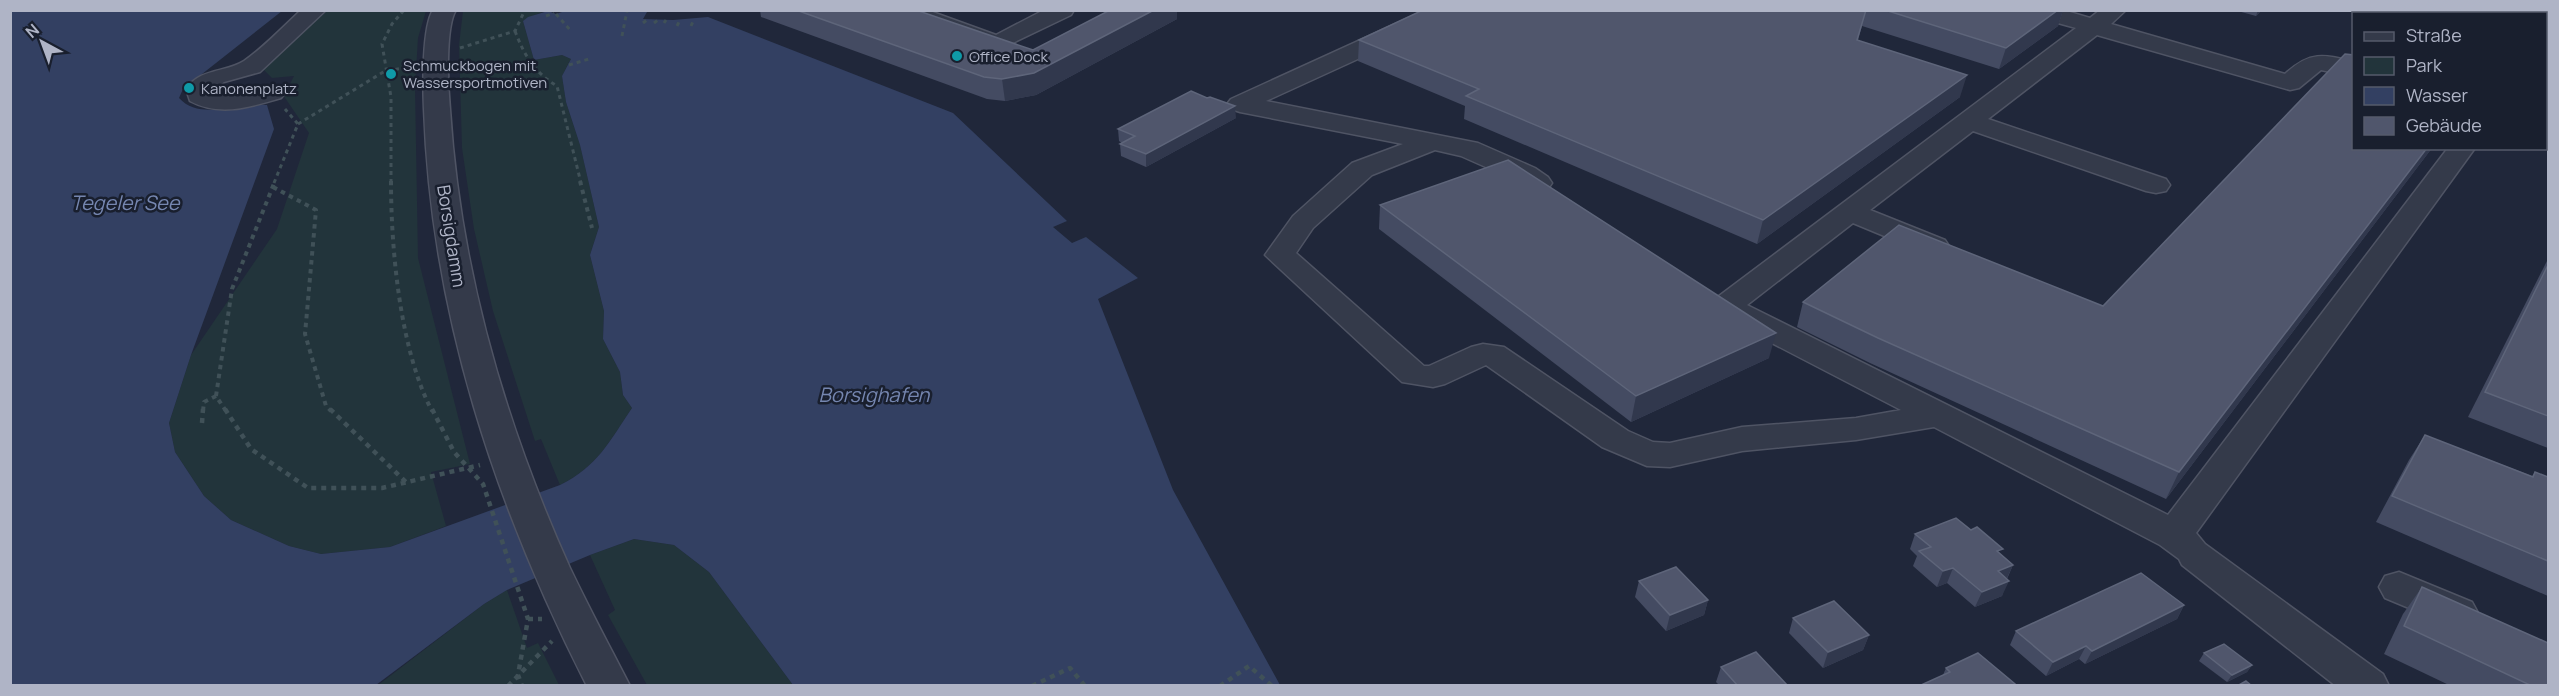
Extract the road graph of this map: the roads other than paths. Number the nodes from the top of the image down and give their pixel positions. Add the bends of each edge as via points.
1 (315, 10) edge
2 (445, 10) edge
3 (904, 10) edge
4 (1063, 10) edge
5 (1446, 10) edge
6 (2037, 10) edge
7 (2115, 10) edge
8 (2094, 27) junction
9 (2352, 70) edge
10 (272, 93) road end
11 (1969, 121) junction
12 (1432, 142) junction
13 (2461, 150) edge
14 (2156, 185) dead end
15 (1563, 199) edge
16 (1850, 212) junction
17 (1959, 256) edge
18 (1940, 416) junction
19 (2186, 546) junction
20 (2399, 587) dead end
21 (2495, 630) edge
22 (609, 686) edge
23 (2368, 686) edge

1 - 10 street via 251,67 216,77 197,93 216,103
2 - 22 street, Borsigdamm via 436,59 437,132 448,222 495,471
3 - 4 street via 998,43
5 - 12 street via 1240,104
6 - 8 street
7 - 8 street
8 - 9 street via 2290,83 2317,61
8 - 11 street
11 - 14 street
11 - 16 street
12 - 15 street via 1469,149 1525,174
12 - 18 street via 1362,170 1303,222 1280,255 1414,375 1433,377 1483,354 1492,354 1615,439 1647,454
13 - 19 street
16 - 17 street
16 - 18 street via 1717,300
18 - 19 street
19 - 23 street
20 - 21 street

